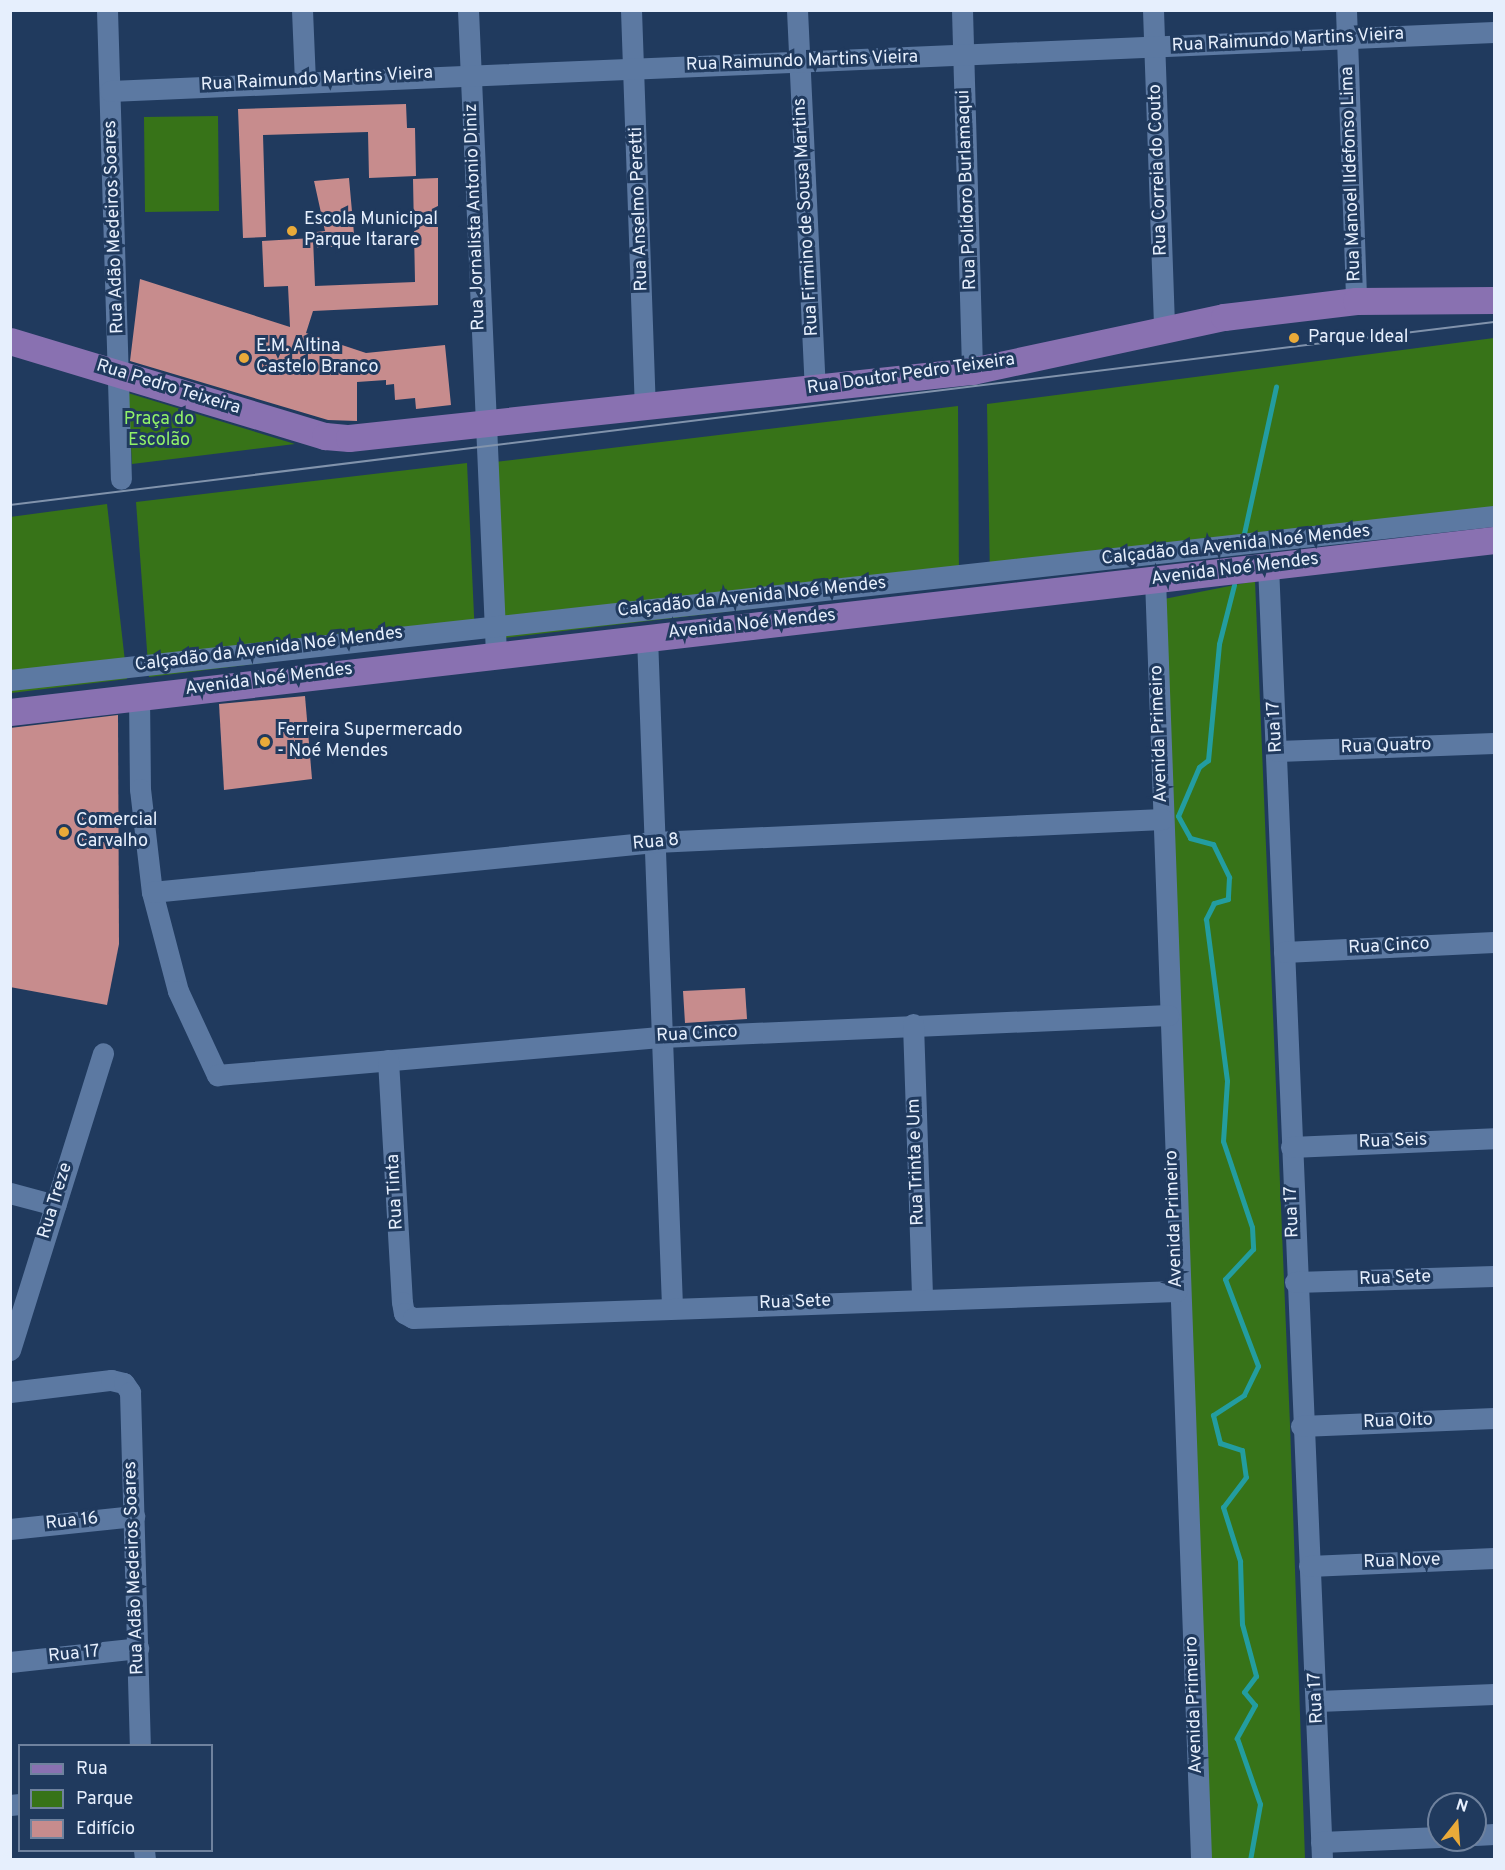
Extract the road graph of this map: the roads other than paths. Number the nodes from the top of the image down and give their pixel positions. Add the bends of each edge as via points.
1 (107, 10) edge
2 (302, 10) edge
3 (468, 10) edge
4 (632, 10) edge
5 (797, 10) edge
6 (962, 10) edge
7 (1154, 10) edge
8 (1346, 10) edge
9 (1494, 32) edge
10 (1347, 36) junction
11 (1155, 47) junction
12 (964, 55) junction
13 (799, 63) junction
14 (633, 69) junction
15 (471, 73) junction
16 (305, 81) junction
17 (110, 90) junction
18 (1494, 300) edge
19 (1356, 301) junction
20 (1164, 329) junction
21 (10, 341) edge
22 (972, 370) junction
23 (120, 373) junction
24 (815, 388) junction
25 (645, 407) junction
26 (484, 424) junction
27 (325, 436) joint
28 (122, 479) dead end
29 (1494, 516) edge
30 (1494, 540) edge
31 (1268, 565) junction
32 (1155, 579) junction
33 (494, 624) junction
34 (647, 637) junction
35 (495, 653) junction
36 (10, 680) edge
37 (140, 695) junction
38 (10, 712) edge
39 (1494, 743) edge
40 (1278, 751) junction
41 (1162, 819) junction
42 (655, 842) junction
43 (152, 892) junction
44 (1494, 942) edge
45 (1284, 952) junction
46 (1168, 1015) junction
47 (913, 1024) junction
48 (662, 1037) junction
49 (103, 1053) dead end
50 (388, 1060) junction
51 (1494, 1138) edge
52 (1291, 1146) junction
53 (10, 1193) edge
54 (55, 1205) junction
55 (1494, 1276) edge
56 (1295, 1282) junction
57 (1177, 1291) junction
58 (922, 1299) junction
59 (672, 1307) junction
60 (413, 1318) joint
61 (10, 1350) edge
62 (10, 1392) edge
63 (1494, 1418) edge
64 (1301, 1426) junction
65 (134, 1516) junction
66 (10, 1529) edge
67 (1494, 1558) edge
68 (1309, 1566) junction
69 (138, 1648) junction
70 (10, 1662) edge
71 (1494, 1694) edge
72 (1318, 1701) junction
73 (140, 1744) edge
74 (1427, 1838) edge
75 (1322, 1851) edge
76 (1201, 1860) edge

1 - 17 street, Rua Adão Medeiros Soares
2 - 16 street
3 - 15 street, Rua Jornalista Antonio Diniz
4 - 14 street, Rua Anselmo Peretti
5 - 13 street, Rua Firmino de Sousa Martins
6 - 12 street, Rua Polidoro Burlamaqui
7 - 11 street, Rua Correia do Couto
8 - 10 street, Rua Manoel Ildefonso Lima
9 - 10 street, Rua Raimundo Martins Vieira
10 - 11 street, Rua Raimundo Martins Vieira
10 - 19 street, Rua Manoel Ildefonso Lima
11 - 12 street, Rua Raimundo Martins Vieira
11 - 20 street, Rua Correia do Couto
12 - 13 street, Rua Raimundo Martins Vieira
12 - 22 street, Rua Polidoro Burlamaqui
13 - 14 street, Rua Raimundo Martins Vieira
13 - 24 street, Rua Firmino de Sousa Martins
14 - 15 street, Rua Raimundo Martins Vieira
14 - 25 street, Rua Anselmo Peretti
15 - 16 street, Rua Raimundo Martins Vieira
15 - 26 street, Rua Jornalista Antonio Diniz
16 - 17 street, Rua Raimundo Martins Vieira
17 - 23 street, Rua Adão Medeiros Soares
18 - 19 main road, Rua Doutor Pedro Teixeira
19 - 20 main road, Rua Doutor Pedro Teixeira
20 - 22 main road, Rua Doutor Pedro Teixeira
21 - 23 main road, Rua Pedro Teixeira
22 - 24 main road, Rua Doutor Pedro Teixeira
23 - 27 main road, Rua Pedro Teixeira
23 - 28 street, Rua Adão Medeiros Soares
24 - 25 main road, Rua Doutor Pedro Teixeira
25 - 26 main road, Rua Doutor Pedro Teixeira
26 - 27 main road, Rua Doutor Pedro Teixeira
26 - 33 street, Rua Jornalista Antonio Diniz
29 - 33 street, Calçadão da Avenida Noé Mendes
30 - 31 main road, Avenida Noé Mendes
31 - 32 main road, Avenida Noé Mendes
31 - 40 street, Rua 17
32 - 34 main road, Avenida Noé Mendes
32 - 41 street, Avenida Primeiro
33 - 35 street, Rua Jornalista Antonio Diniz
33 - 36 street, Calçadão da Avenida Noé Mendes
34 - 35 main road, Avenida Noé Mendes
34 - 42 street
35 - 37 main road, Avenida Noé Mendes
37 - 38 main road, Avenida Noé Mendes
37 - 43 street via 140,789
39 - 40 street, Rua Quatro
40 - 45 street, Rua 17
41 - 42 street, Rua 8
41 - 46 street, Avenida Primeiro
42 - 43 street, Rua 8
42 - 48 street
43 - 50 street, Rua Cinco via 178,991 208,1065 217,1075
44 - 45 street, Rua Cinco
45 - 52 street, Rua 17
46 - 47 street, Rua Cinco
46 - 57 street, Avenida Primeiro
47 - 48 street, Rua Cinco
47 - 58 street, Rua Trinta e Um
48 - 50 street, Rua Cinco
48 - 59 street
49 - 54 street, Rua Treze
50 - 60 street, Rua Tinta via 402,1302 404,1313
51 - 52 street, Rua Seis
52 - 56 street, Rua 17
53 - 54 street
54 - 61 street, Rua Treze
55 - 56 street, Rua Sete
56 - 64 street, Rua 17
57 - 58 street, Rua Sete
57 - 76 street, Avenida Primeiro
58 - 59 street, Rua Sete
59 - 60 street, Rua Sete
62 - 65 street, Rua Adão Medeiros Soares via 111,1380 124,1383 130,1392
63 - 64 street, Rua Oito
64 - 68 street, Rua 17
65 - 66 street, Rua 16
65 - 69 street, Rua Adão Medeiros Soares
67 - 68 street, Rua Nove
68 - 72 street, Rua 17
69 - 70 street, Rua 17
69 - 73 street, Rua Adão Medeiros Soares
71 - 72 street
72 - 75 street, Rua 17
74 - 75 street

